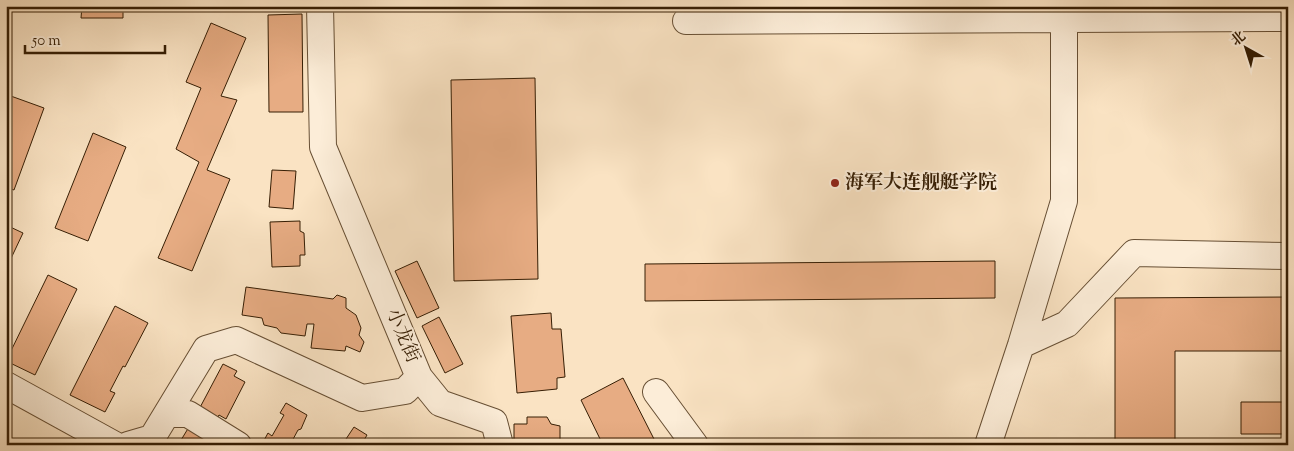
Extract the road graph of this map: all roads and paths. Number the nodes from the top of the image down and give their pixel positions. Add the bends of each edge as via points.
1 (320, 6) edge
2 (1064, 13) edge
3 (1288, 18) edge
4 (686, 21) dead end
5 (1288, 256) edge
6 (1021, 345) junction
7 (419, 378) junction
8 (6, 385) edge
9 (656, 392) dead end
10 (167, 414) junction
11 (115, 445) edge
12 (128, 445) edge
13 (238, 445) edge
14 (500, 445) edge
15 (695, 445) edge
16 (988, 445) edge

1 - 7 street, 小龙街 via 323,147
2 - 3 street
2 - 4 street
2 - 6 street via 1064,201
5 - 6 street via 1134,253 1067,324
6 - 16 street
7 - 10 street, 小龙街 via 405,391 362,398 236,340 206,349
7 - 14 street via 440,403 494,422
8 - 11 street
9 - 15 street
10 - 12 street, 小龙街 via 152,438
10 - 13 street via 188,414

